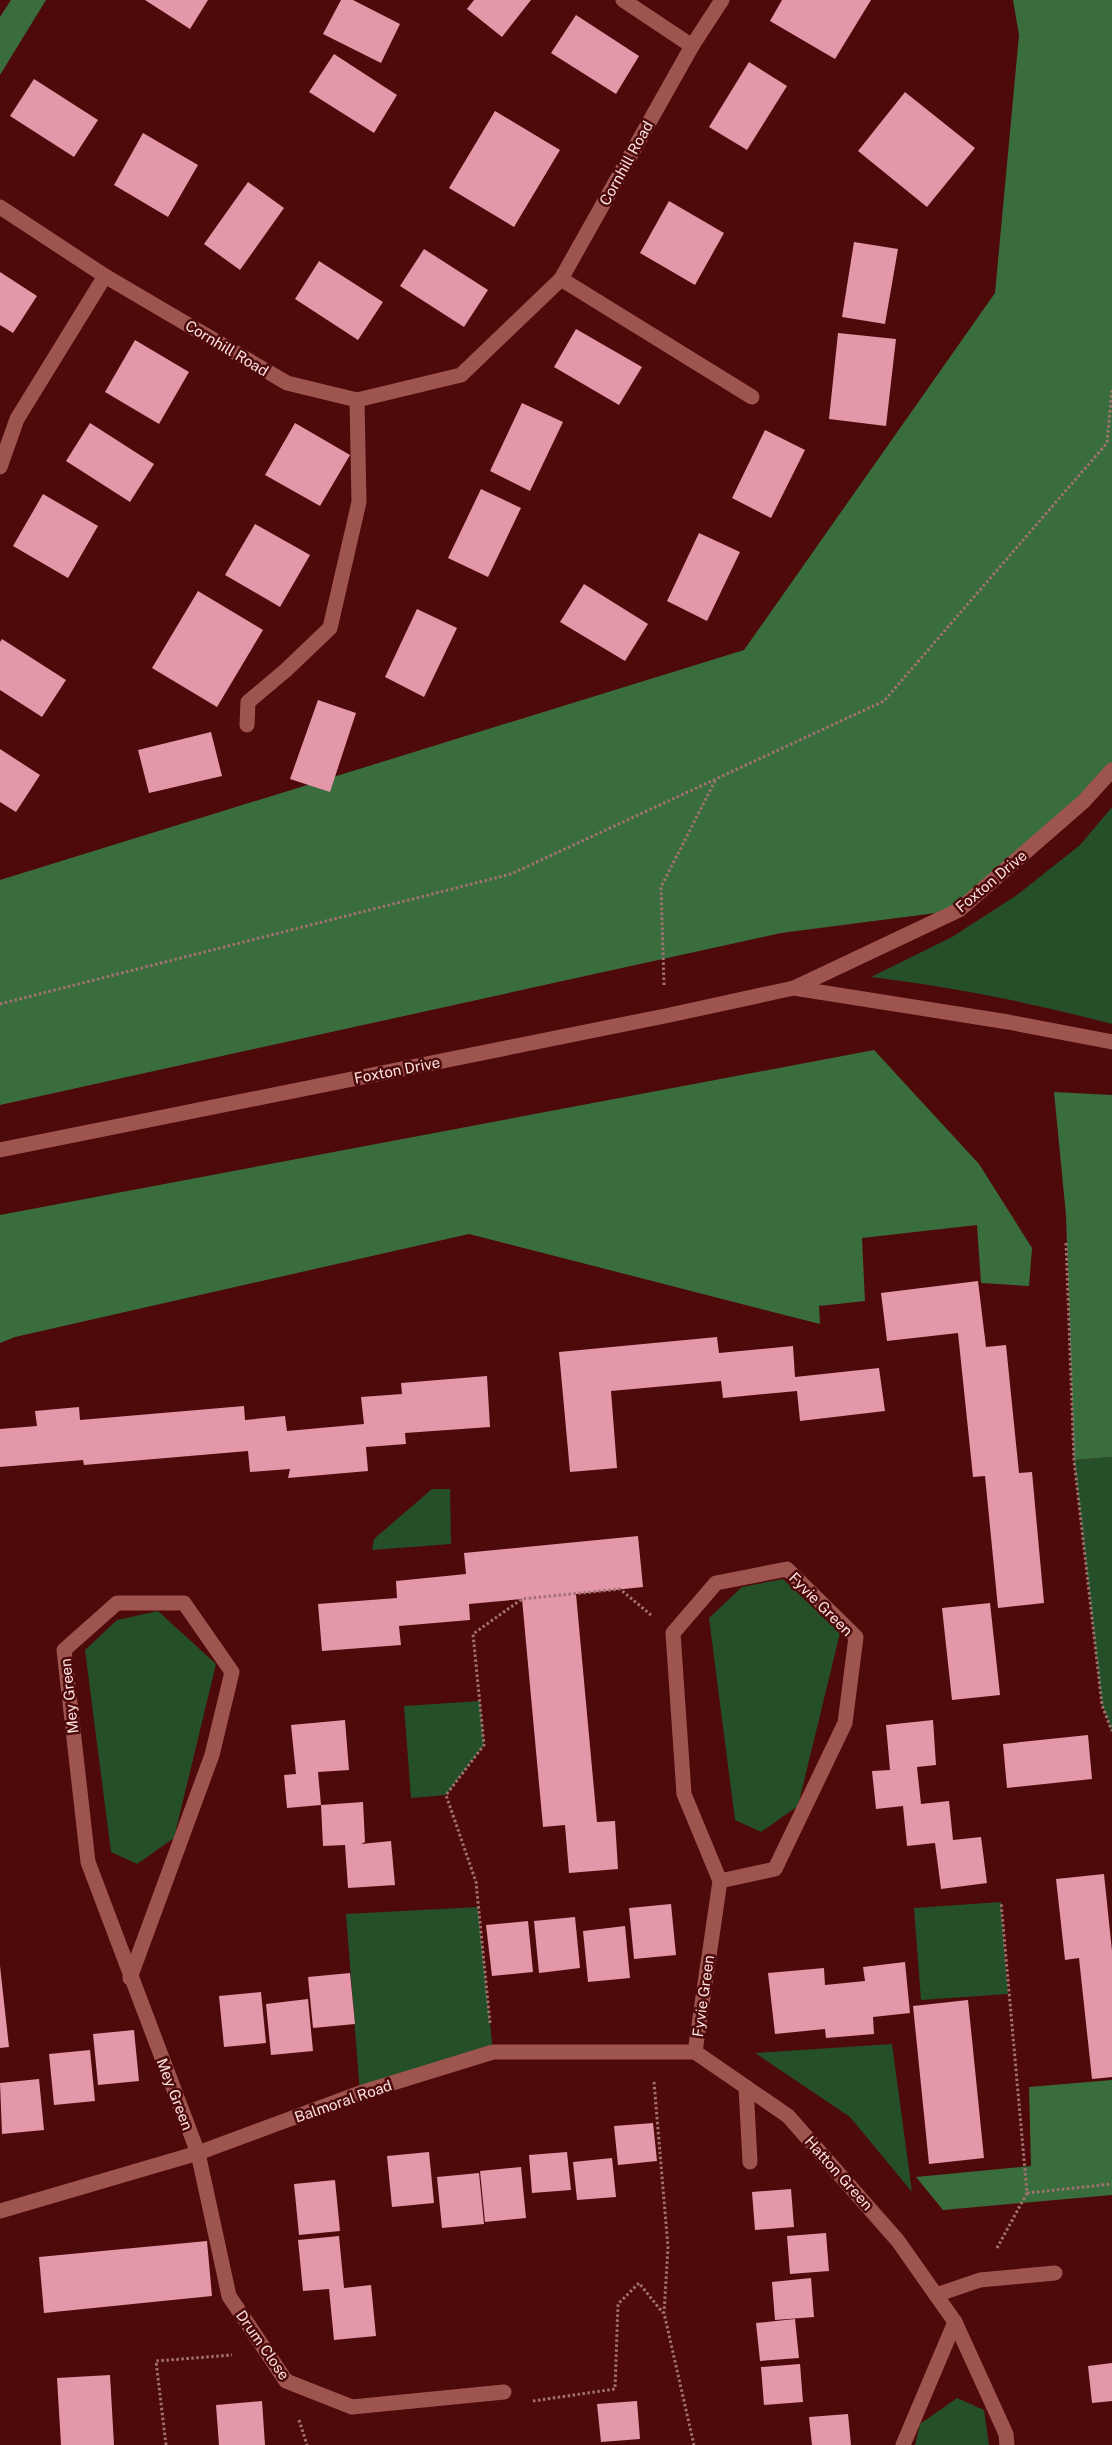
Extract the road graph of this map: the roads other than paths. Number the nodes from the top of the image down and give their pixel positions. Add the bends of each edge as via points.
1 (623, 0) edge
2 (722, 0) edge
3 (692, 46) junction
4 (0, 207) edge
5 (105, 276) junction
6 (561, 279) junction
7 (752, 398) dead end
8 (356, 400) junction
9 (0, 467) edge
10 (246, 725) dead end
11 (1112, 770) edge
12 (794, 988) junction
13 (1112, 1042) edge
14 (0, 1150) edge
15 (720, 1881) junction
16 (130, 1978) junction
17 (695, 2052) junction
18 (746, 2087) junction
19 (198, 2153) junction
20 (750, 2162) dead end
21 (0, 2211) edge
22 (1055, 2273) dead end
23 (936, 2295) junction
24 (955, 2322) junction
25 (504, 2392) road end
26 (903, 2445) edge
27 (1007, 2445) edge

1 - 3 street
2 - 3 street, Cornhill Road
3 - 6 street, Cornhill Road
4 - 5 street, Cornhill Road
5 - 8 street, Cornhill Road via 287,383
5 - 9 street via 17,419
6 - 7 street
6 - 8 street, Cornhill Road via 461,375
8 - 10 street via 359,502 330,628 248,702
11 - 12 street, Foxton Drive via 1084,801 960,910
12 - 13 street, Foxton Drive
12 - 14 street, Foxton Drive
15 - 15 street, Fyvie Green via 684,1794 672,1633 716,1583 787,1570 856,1637 845,1723 775,1869
15 - 17 street, Fyvie Green
16 - 16 street, Mey Green via 88,1862 64,1650 117,1603 184,1603 232,1672 212,1754
16 - 19 street, Mey Green
17 - 18 street, Hatton Green
17 - 19 street, Balmoral Road via 493,2052 360,2093
18 - 20 street
18 - 23 street, Hatton Green via 788,2116 898,2241
19 - 21 street, Balmoral Road
19 - 25 street, Drum Close via 229,2296 286,2381 352,2407
22 - 23 street via 980,2280
23 - 24 street, Hatton Green
24 - 26 street
24 - 27 street, Hatton Green via 1006,2434

